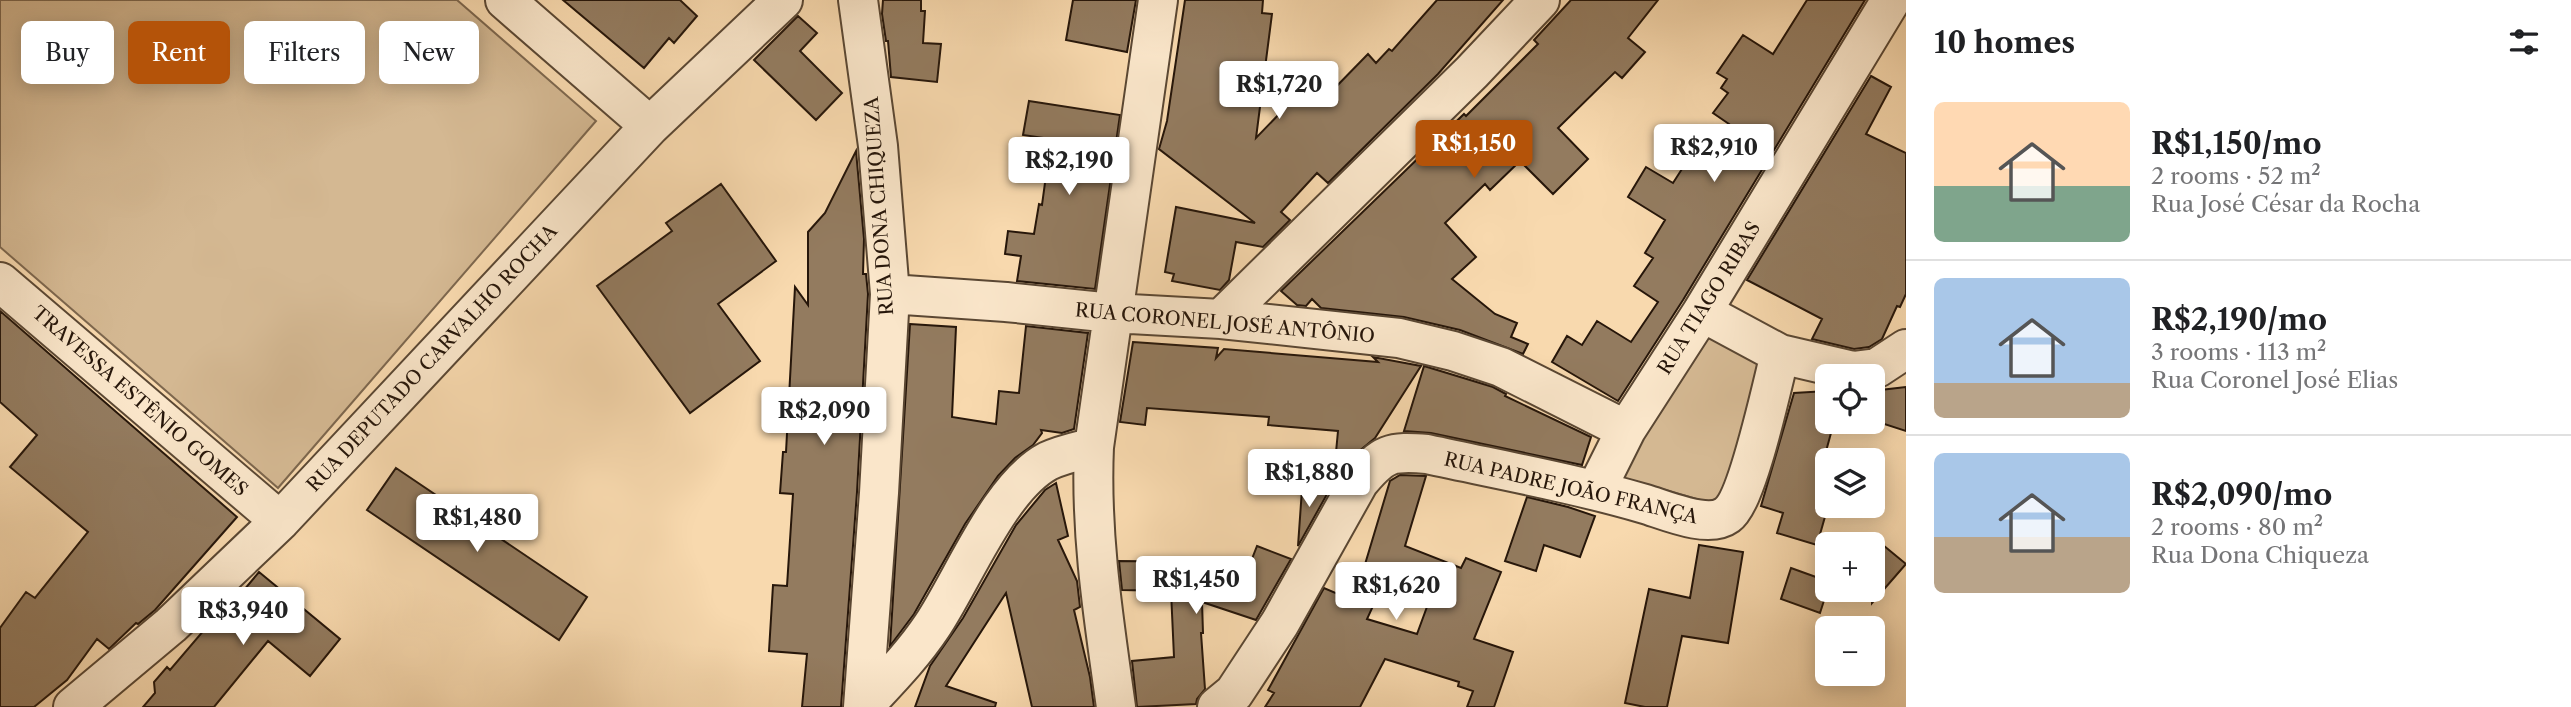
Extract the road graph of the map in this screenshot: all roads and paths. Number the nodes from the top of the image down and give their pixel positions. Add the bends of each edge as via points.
1 (505, 0) edge
2 (783, 0) edge
3 (858, 0) edge
4 (1158, 0) edge
5 (1540, 0) edge
6 (1891, 0) edge
7 (650, 126) junction
8 (0, 282) edge
9 (890, 294) junction
10 (1702, 312) junction
11 (1112, 313) junction
12 (1221, 319) junction
13 (1906, 349) edge
14 (1780, 354) junction
15 (1626, 430) junction
16 (1094, 447) junction
17 (1596, 490) junction
18 (280, 521) junction
19 (73, 707) edge
20 (863, 707) edge
21 (1116, 707) edge
22 (1217, 707) edge

1 - 7 street
2 - 7 street, RUA DEPUTADO CARVALHO ROCHA
3 - 9 street, RUA DONA CHIQUEZA via 878,146
4 - 11 street
5 - 12 street
6 - 10 street, RUA TIAGO RIBAS
7 - 18 street, RUA DEPUTADO CARVALHO ROCHA
8 - 18 street, TRAVESSA ESTÊNIO GOMES
9 - 11 street, RUA CORONEL JOSÉ ANTÔNIO
9 - 20 street, RUA DONA CHIQUEZA
10 - 14 street
10 - 15 street, RUA TIAGO RIBAS
11 - 12 street, RUA CORONEL JOSÉ ANTÔNIO
11 - 16 street
12 - 15 street, RUA CORONEL JOSÉ ANTÔNIO via 1399,338 1453,351 1502,367
13 - 14 street via 1867,371
14 - 17 street, RUA PADRE JOÃO FRANÇA via 1745,481 1726,516 1695,519
15 - 17 street, RUA TIAGO RIBAS
16 - 20 street via 1047,462 1026,479 1005,503 934,624
16 - 21 street via 1095,542
17 - 22 street, RUA PADRE JOÃO FRANÇA via 1427,454 1402,452 1383,457 1360,482 1280,623 1234,693
18 - 19 street, RUA DEPUTADO CARVALHO ROCHA via 171,625

